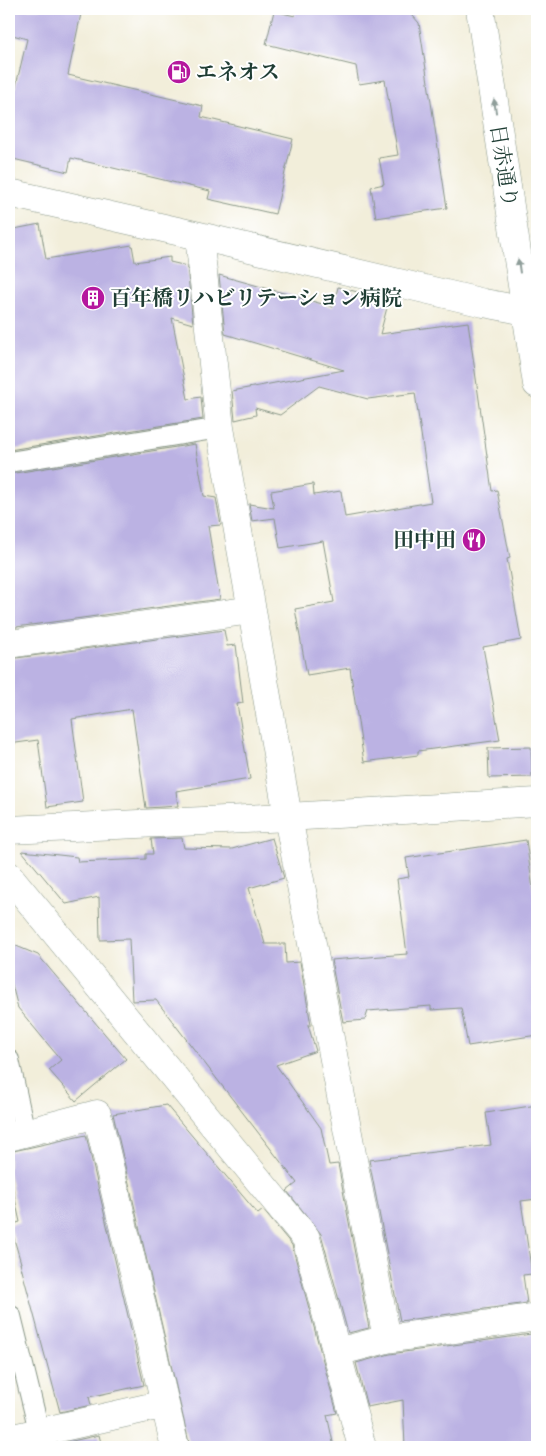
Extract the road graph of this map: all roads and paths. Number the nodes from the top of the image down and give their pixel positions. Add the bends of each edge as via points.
1 (480, 9) edge
2 (9, 193) edge
3 (199, 236) junction
4 (526, 311) junction
5 (537, 384) edge
6 (220, 428) junction
7 (9, 462) edge
8 (252, 610) junction
9 (9, 644) edge
10 (537, 802) edge
11 (288, 817) junction
12 (9, 830) edge
13 (9, 876) edge
14 (9, 1060) edge
15 (17, 1135) edge
16 (9, 1316) edge
17 (537, 1317) edge
18 (387, 1339) junction
19 (337, 1352) junction
20 (165, 1404) junction
21 (9, 1439) edge
22 (41, 1440) edge
23 (175, 1447) edge
24 (362, 1447) edge

4 -> 1 street, 日赤通り
2 - 3 street
3 - 4 street via 484,304
3 - 6 street
4 - 5 street, 日赤通り
6 - 7 lane
6 - 8 street
8 - 9 street
8 - 11 street
10 - 11 street
11 - 12 street
11 - 18 street
13 - 19 street via 306,1238
14 - 15 lane
15 - 20 street via 97,1114
16 - 22 lane
17 - 18 street
18 - 19 street
19 - 24 street
20 - 22 street
20 - 23 street
21 - 22 street

